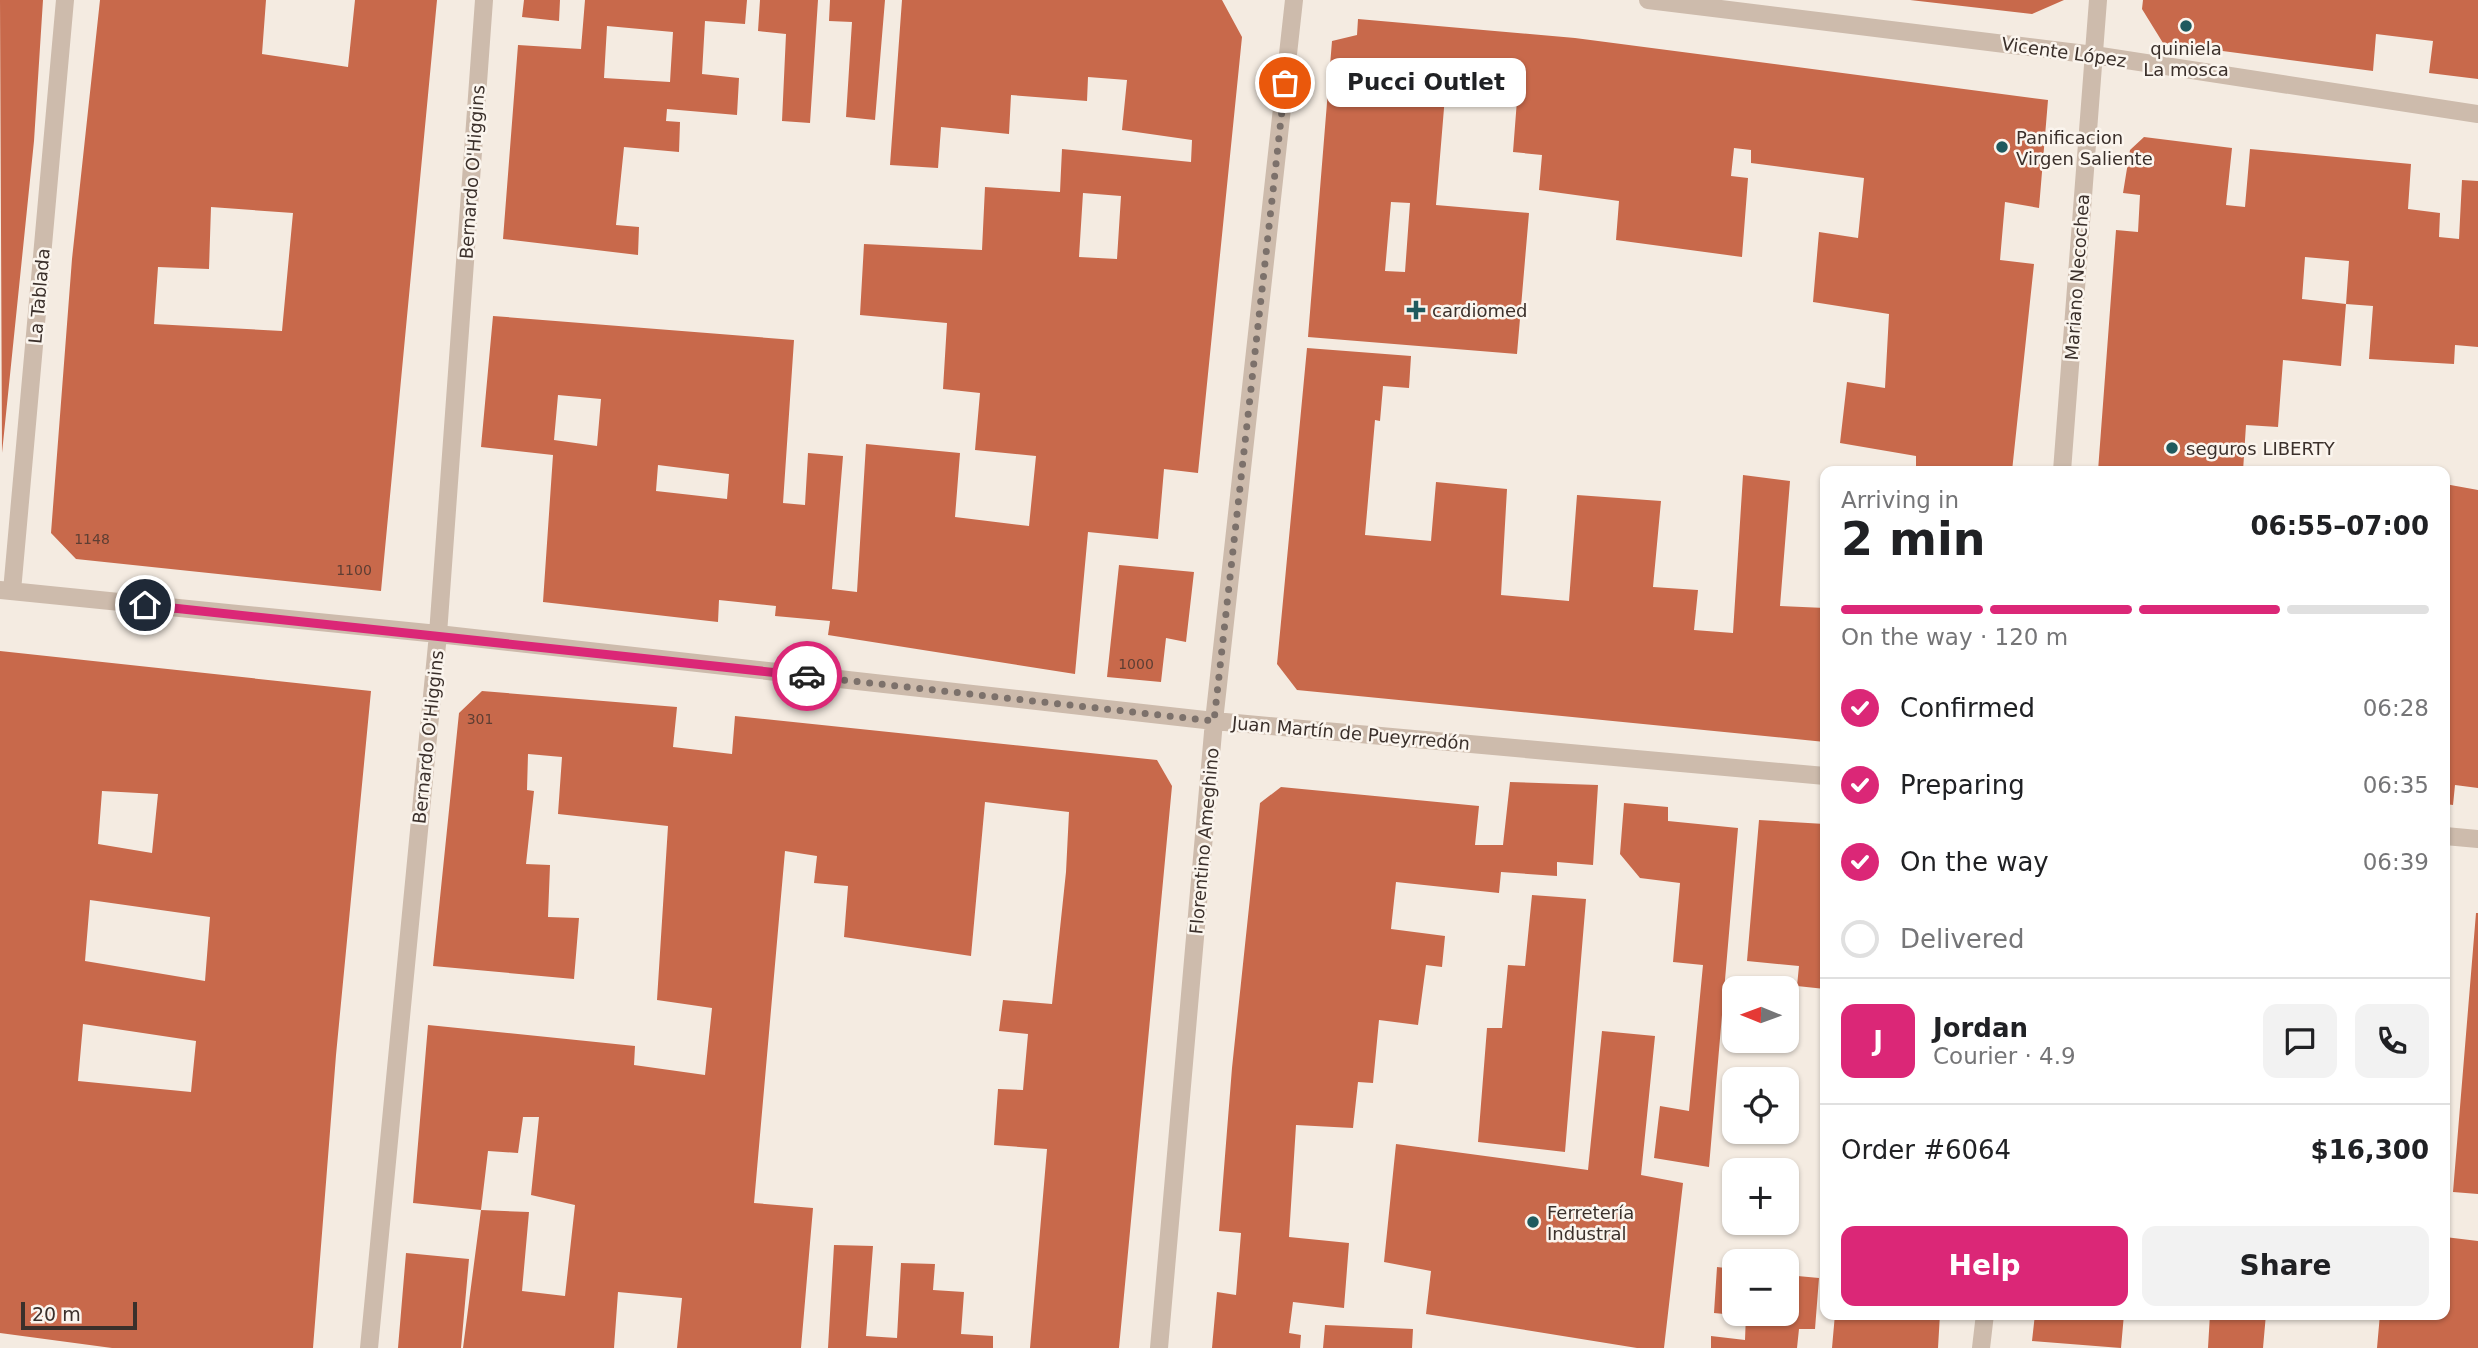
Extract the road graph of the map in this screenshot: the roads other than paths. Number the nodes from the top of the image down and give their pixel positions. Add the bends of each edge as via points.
1 (65, 0) edge
2 (485, 0) edge
3 (1294, 0) edge
4 (1648, 0) edge
5 (2098, 0) edge
6 (2094, 55) junction
7 (2478, 114) edge
8 (2062, 466) edge
9 (6, 591) edge
10 (438, 634) junction
11 (1214, 721) junction
12 (1820, 776) edge
13 (2450, 836) edge
14 (2478, 839) edge
15 (1984, 1320) edge
16 (369, 1348) edge
17 (1159, 1348) edge
18 (1981, 1348) edge

1 - 9 street, La Tablada
2 - 10 street, Bernardo O'Higgins
3 - 11 street, Florentino Ameghino
4 - 6 street, Vicente López
5 - 6 street, Mariano Necochea
6 - 7 street, Vicente López
6 - 8 street, Mariano Necochea
9 - 10 street, Juan Martín de Pueyrredón
10 - 11 street, Juan Martín de Pueyrredón
10 - 16 street, Bernardo O'Higgins
11 - 12 street, Juan Martín de Pueyrredón
11 - 17 street, Florentino Ameghino
13 - 14 street
15 - 18 street

